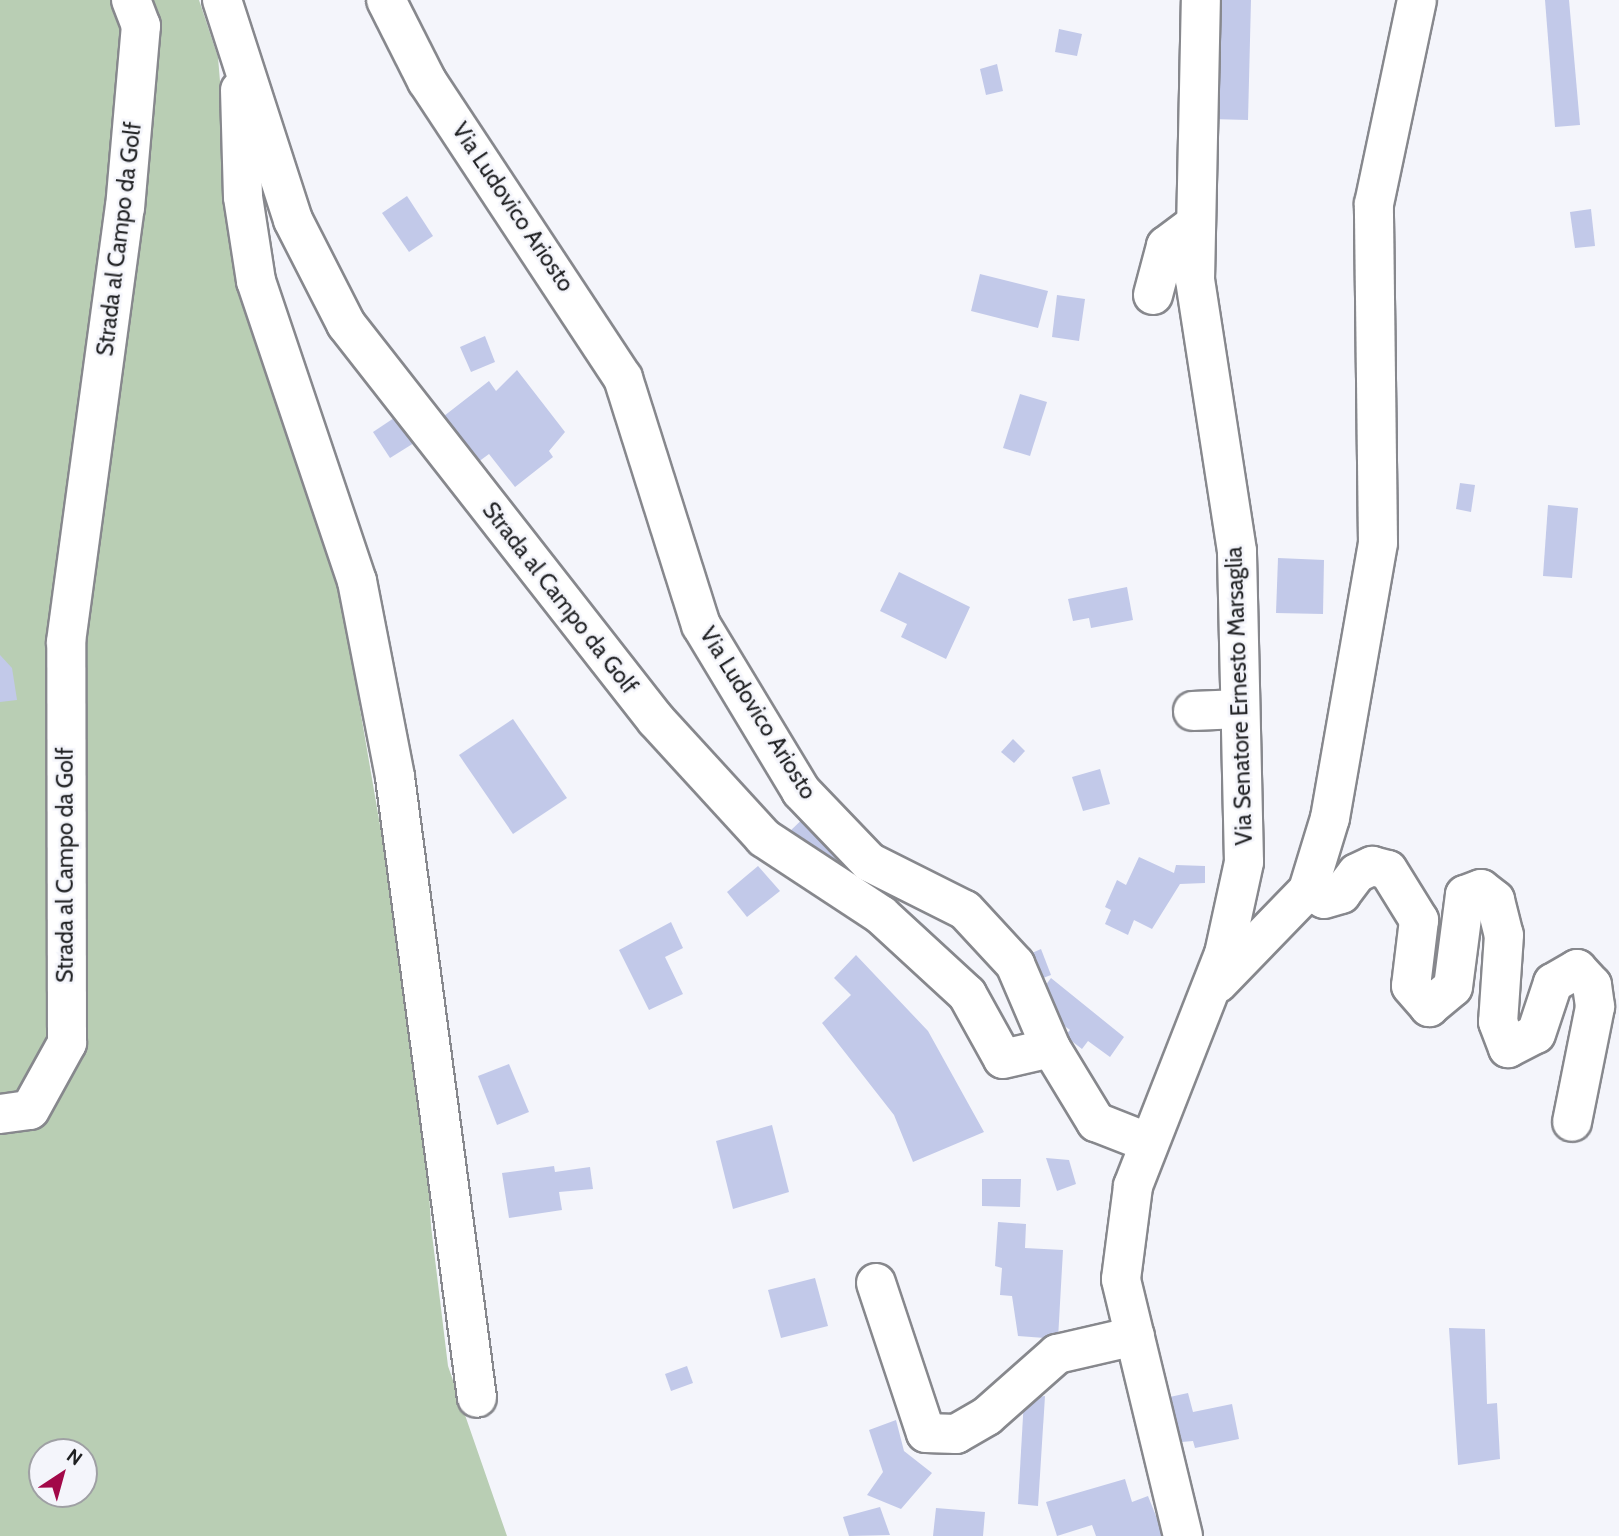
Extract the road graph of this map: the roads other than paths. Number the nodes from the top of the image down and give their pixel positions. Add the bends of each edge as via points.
1 (131, 0) edge
2 (222, 0) edge
3 (386, 0) edge
4 (1201, 0) edge
5 (1417, 0) edge
6 (239, 46) junction
7 (1195, 225) junction
8 (1153, 295) dead end
9 (1240, 709) junction
10 (1193, 711) dead end
11 (1308, 890) junction
12 (1211, 989) junction
13 (1051, 1048) junction
14 (0, 1114) edge
15 (1572, 1122) dead end
16 (1147, 1142) junction
17 (876, 1283) dead end
18 (1135, 1336) junction
19 (477, 1398) dead end
20 (1183, 1536) edge

1 - 14 street, Strada al Campo da Golf via 141,26 125,208 66,642 67,1043 30,1110
2 - 6 street, Strada al Campo da Golf
3 - 13 street, Via Ludovico Ariosto via 427,81 623,378 701,625 802,790 869,862 965,909 1015,964
4 - 7 street, Via Senatore Ernesto Marsaglia
5 - 11 street via 1374,204 1378,543 1331,818
6 - 13 street, Strada al Campo da Golf via 293,220 346,324 656,720 764,838 881,915 967,994 1003,1059
6 - 19 street via 243,197 256,281 357,580 395,776
7 - 8 street via 1166,246
7 - 9 street, Via Senatore Ernesto Marsaglia via 1195,279 1237,551
9 - 10 street
9 - 12 street, Via Senatore Ernesto Marsaglia via 1244,862
11 - 12 street
11 - 15 street via 1324,899 1341,894 1365,870 1388,870 1419,920 1411,986 1429,1007 1453,987 1465,895 1480,889 1495,900 1504,935 1498,1022 1508,1048 1536,1034 1553,983 1577,970 1592,985 1595,1007
12 - 16 street, Via Senatore Ernesto Marsaglia
13 - 16 street, Via Ludovico Ariosto via 1096,1122
16 - 18 street, Via Senatore Ernesto Marsaglia via 1133,1186 1121,1279
17 - 18 street via 926,1433 956,1434 987,1416 1057,1354
18 - 20 street, Via Senatore Ernesto Marsaglia

